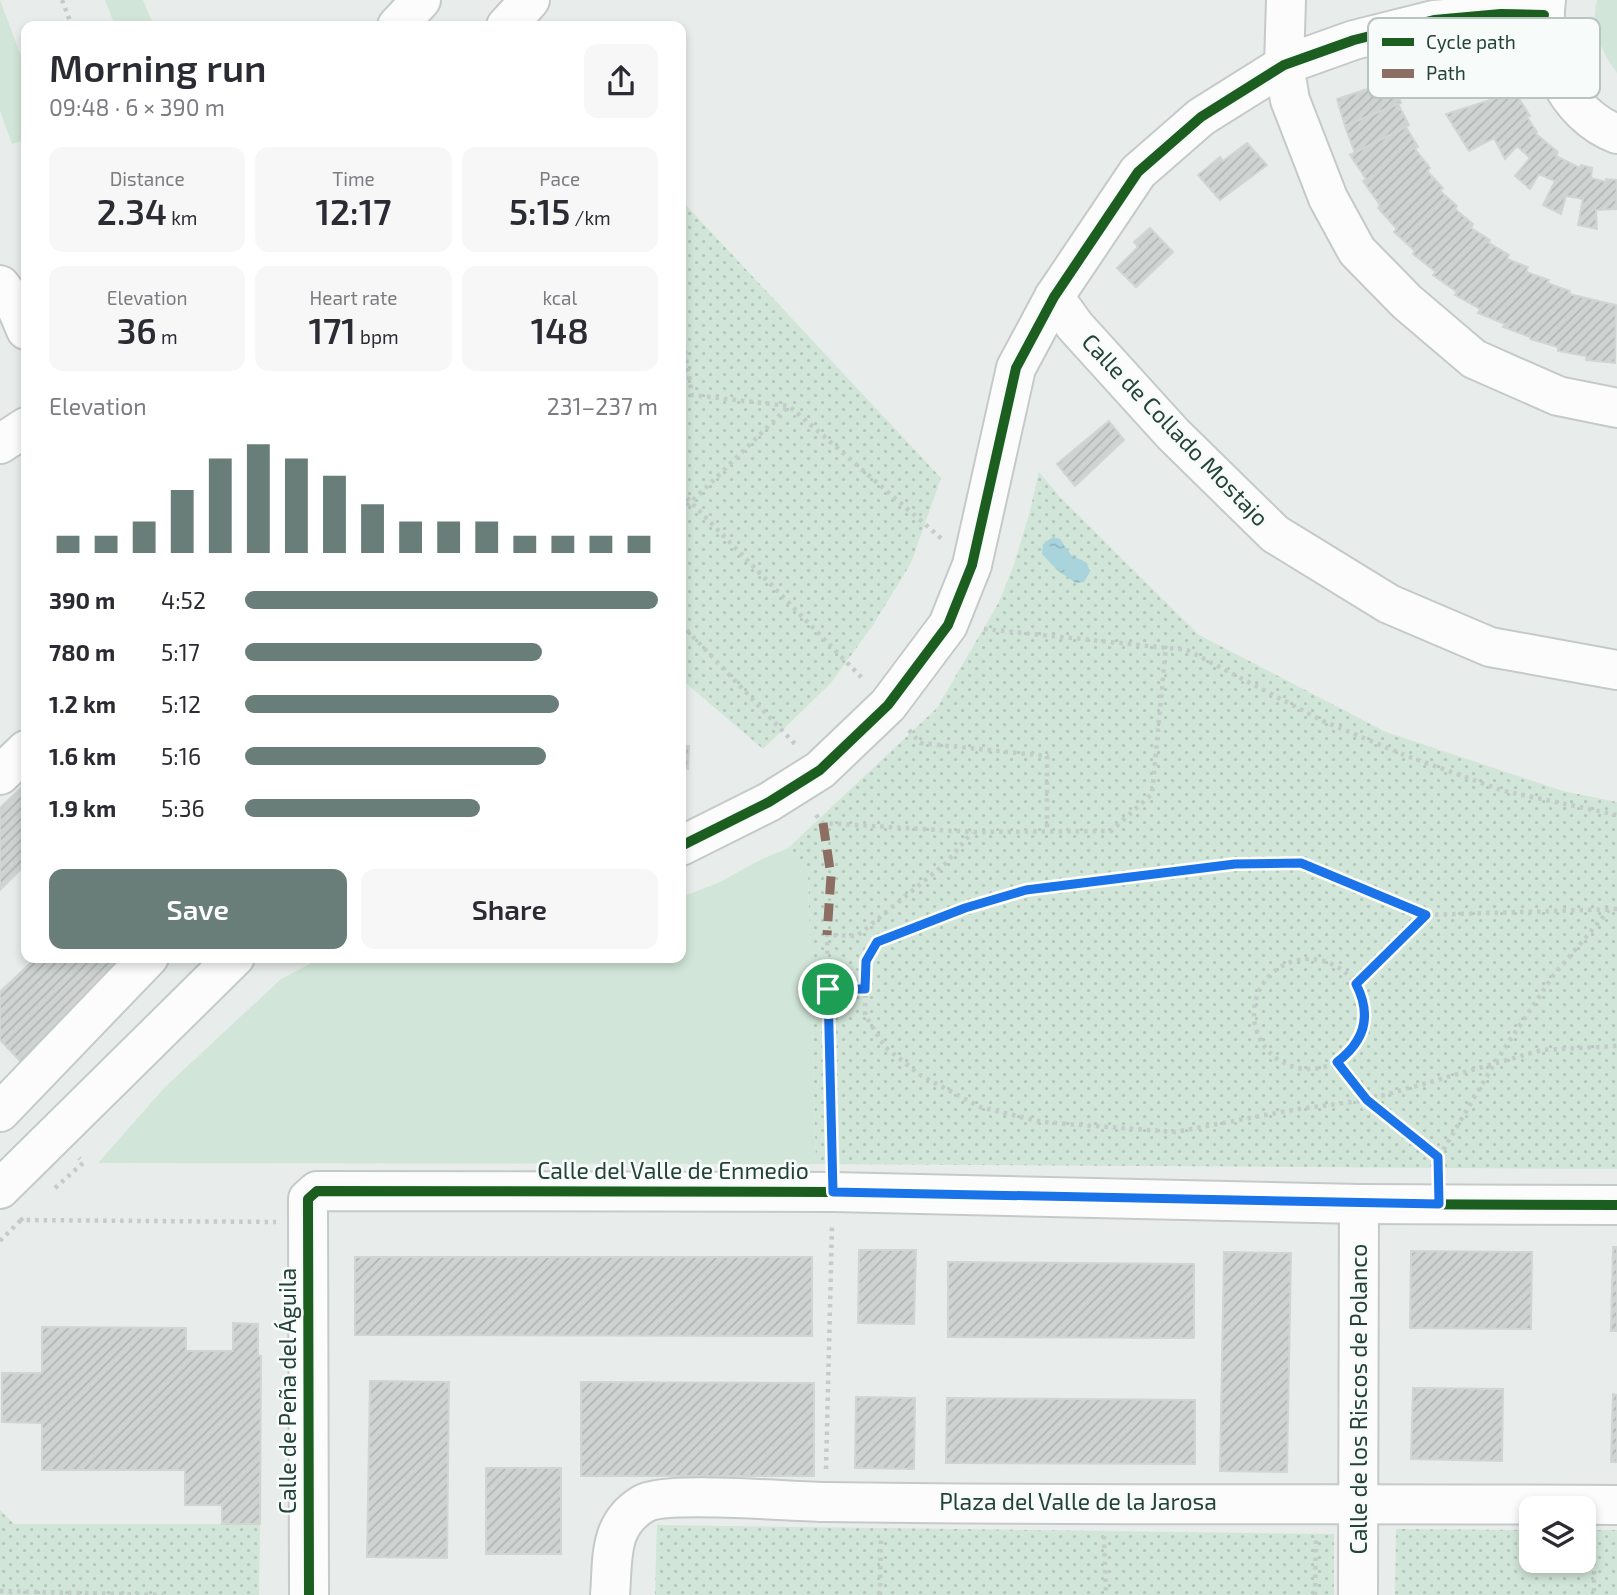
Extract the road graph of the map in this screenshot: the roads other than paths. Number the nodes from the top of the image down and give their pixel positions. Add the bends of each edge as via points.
1 (421, 0) edge
2 (530, 0) edge
3 (1286, 0) edge
4 (1545, 8) edge
5 (1456, 18) edge
6 (402, 21) edge
7 (511, 21) edge
8 (1368, 36) edge
9 (1284, 65) junction
10 (1572, 98) edge
11 (1617, 134) edge
12 (0, 285) edge
13 (1054, 297) junction
14 (21, 319) edge
15 (21, 334) edge
16 (0, 349) edge
17 (1617, 408) edge
18 (21, 430) edge
19 (0, 444) edge
20 (1617, 670) edge
21 (21, 755) edge
22 (0, 775) edge
23 (686, 844) edge
24 (143, 963) edge
25 (229, 963) edge
26 (0, 1112) edge
27 (0, 1189) edge
28 (1359, 1204) junction
29 (1617, 1205) edge
30 (313, 1207) joint
31 (1359, 1503) junction
32 (1617, 1505) edge
33 (309, 1595) edge
34 (610, 1595) edge
35 (1358, 1595) edge

1 - 6 street
2 - 7 street
3 - 9 street
4 - 5 street
8 - 9 street
9 - 13 street via 1200,117 1138,172
9 - 17 street via 1303,138 1357,251 1407,302 1474,359 1558,396
10 - 11 street
12 - 14 street
13 - 20 street, Calle de Collado Mostajo via 1173,434 1275,534 1389,604 1490,647
13 - 23 street via 1016,368 972,565 948,625 888,705 806,779
15 - 16 street
18 - 19 street
21 - 22 street
24 - 26 street
25 - 27 street
28 - 29 street, Calle del Valle de Enmedio
28 - 30 street, Calle del Valle de Enmedio via 833,1192
28 - 31 street, Calle de los Riscos de Polanco
30 - 33 street, Calle de Peña del Águila
31 - 32 street, Plaza del Valle de la Jarosa
31 - 34 street, Plaza del Valle de la Jarosa via 825,1502 672,1497 645,1502 622,1520 614,1544
31 - 35 street, Calle de los Riscos de Polanco

